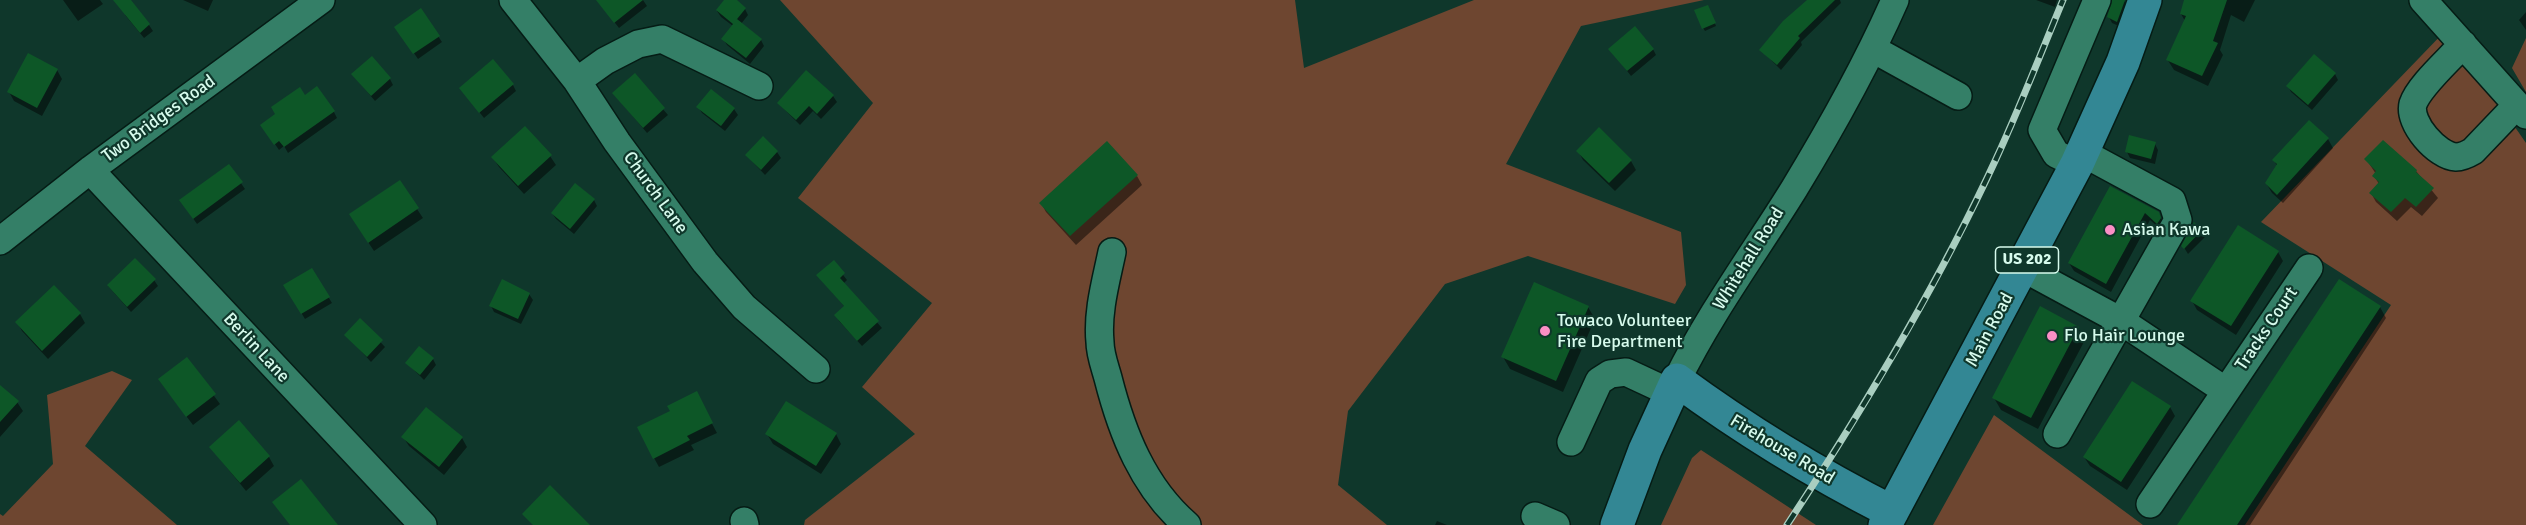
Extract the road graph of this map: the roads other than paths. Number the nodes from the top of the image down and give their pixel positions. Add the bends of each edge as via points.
1 (321, 0) edge
2 (513, 0) edge
3 (1894, 0) edge
4 (2097, 0) edge
5 (2145, 0) edge
6 (2423, 0) edge
7 (2463, 44) junction
8 (1873, 50) junction
9 (577, 81) junction
10 (759, 86) dead end
11 (1958, 96) dead end
12 (2522, 110) edge
13 (2080, 158) junction
14 (90, 170) junction
15 (0, 241) edge
16 (1112, 252) dead end
17 (2023, 267) junction
18 (2308, 268) dead end
19 (2121, 321) junction
20 (816, 369) dead end
21 (1674, 386) junction
22 (2226, 391) junction
23 (2057, 434) dead end
24 (1571, 442) dead end
25 (2150, 504) dead end
26 (1889, 518) edge
27 (423, 525) edge
28 (1186, 525) edge
29 (1617, 525) edge

1 - 14 street, Two Bridges Road
2 - 9 street, Church Lane
3 - 8 street, Whitehall Road
4 - 13 street via 2042,130 2056,154
5 - 13 main road, Main Road / US 202 via 2123,62
6 - 7 street
7 - 12 street
7 - 12 street via 2416,96 2412,108 2415,122 2425,137 2434,147 2458,158 2473,151
8 - 11 street
8 - 21 street, Whitehall Road via 1834,122
9 - 10 street via 638,44 662,39
9 - 20 street, Church Lane via 705,262 744,307
13 - 17 main road, Main Road / US 202
13 - 19 street via 2172,201 2178,220
14 - 15 street, Two Bridges Road
14 - 27 street, Berlin Lane
16 - 28 street via 1102,300 1100,343 1112,393 1126,437 1143,471
17 - 19 street, Tracks Court
17 - 26 main road, Main Road / US 202
18 - 22 street, Tracks Court
19 - 22 street, Tracks Court
19 - 23 street
21 - 24 street via 1626,372 1610,374 1599,381
21 - 26 main road, Firehouse Road / US 202
21 - 29 main road, Whitehall Road
22 - 25 street, Tracks Court

